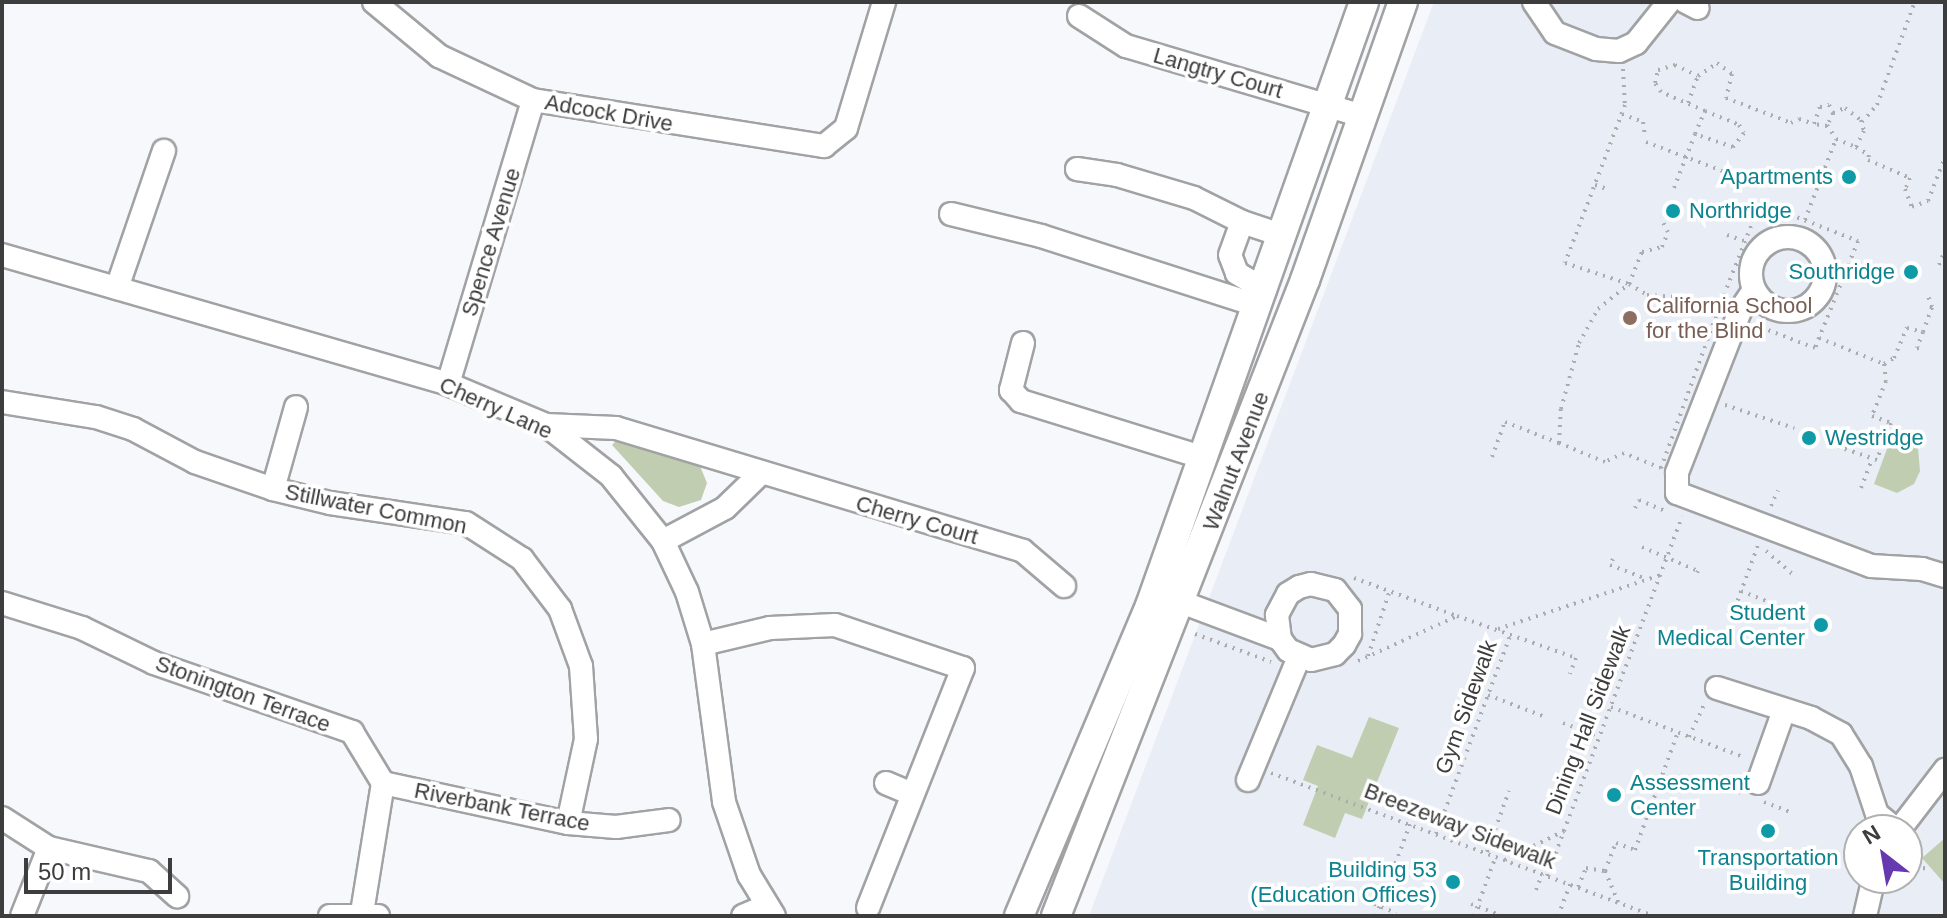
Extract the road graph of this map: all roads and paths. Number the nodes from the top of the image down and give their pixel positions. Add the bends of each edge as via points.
1 (374, 2) edge
2 (884, 2) edge
3 (1364, 2) edge
4 (1403, 2) edge
5 (1534, 2) edge
6 (1669, 2) edge
7 (1914, 4) edge
8 (1079, 16) dead end
9 (1619, 51) junction
10 (1698, 76) junction
11 (533, 100) junction
12 (1688, 103) junction
13 (1329, 105) junction
14 (1705, 111) junction
15 (1832, 112) junction
16 (1622, 114) junction
17 (1363, 116) junction
18 (1862, 122) junction
19 (1814, 124) junction
20 (1827, 126) junction
21 (1695, 134) junction
22 (1836, 139) junction
23 (1856, 147) junction
24 (164, 151) dead end
25 (1686, 158) junction
26 (1945, 158) edge
27 (1077, 169) dead end
28 (1725, 172) dead end
29 (1595, 185) junction
30 (1674, 188) dead end
31 (1607, 189) dead end
32 (951, 214) dead end
33 (1661, 218) dead end
34 (1805, 220) junction
35 (1242, 222) junction
36 (1727, 235) dead end
37 (1284, 236) junction
38 (1744, 241) junction
39 (1945, 250) edge
40 (2, 255) edge
41 (1939, 265) dead end
42 (1629, 284) junction
43 (117, 288) junction
44 (1754, 290) dead end
45 (1928, 296) dead end
46 (1262, 298) junction
47 (1716, 316) junction
48 (1752, 324) dead end
49 (1923, 332) junction
50 (1819, 338) junction
51 (1023, 343) dead end
52 (1924, 350) dead end
53 (1884, 364) junction
54 (448, 384) junction
55 (2, 402) edge
56 (1725, 405) dead end
57 (296, 407) dead end
58 (546, 425) junction
59 (1794, 428) dead end
60 (1825, 442) dead end
61 (1559, 443) junction
62 (1492, 457) dead end
63 (1204, 458) junction
64 (1872, 460) junction
65 (760, 474) junction
66 (1861, 488) dead end
67 (273, 489) junction
68 (1778, 490) dead end
69 (1635, 508) dead end
70 (1685, 509) junction
71 (1695, 522) dead end
72 (1761, 537) junction
73 (663, 541) junction
74 (1744, 542) dead end
75 (1642, 547) dead end
76 (1666, 558) junction
77 (1613, 559) dead end
78 (1660, 575) junction
79 (1696, 575) dead end
80 (1346, 576) dead end
81 (1795, 576) dead end
82 (1945, 576) edge
83 (1647, 579) junction
84 (1064, 586) dead end
85 (1390, 590) junction
86 (1741, 591) junction
87 (1155, 592) junction
88 (2, 603) edge
89 (1182, 603) junction
90 (1779, 606) dead end
91 (1735, 608) dead end
92 (1457, 616) junction
93 (1496, 629) junction
94 (1195, 634) dead end
95 (1510, 636) junction
96 (1280, 639) junction
97 (703, 644) junction
98 (1368, 656) junction
99 (1296, 664) junction
100 (1346, 667) dead end
101 (1570, 674) dead end
102 (1488, 695) junction
103 (1715, 698) joint
104 (1610, 707) junction
105 (1783, 713) junction
106 (1545, 717) dead end
107 (1563, 723) dead end
108 (1678, 732) junction
109 (1599, 737) junction
110 (1689, 737) junction
111 (1748, 743) dead end
112 (1743, 757) junction
113 (1945, 770) edge
114 (1251, 774) joint
115 (383, 783) junction
116 (886, 783) dead end
117 (1758, 783) dead end
118 (1732, 790) dead end
119 (1509, 791) dead end
120 (910, 793) junction
121 (1877, 814) edge
122 (1911, 814) edge
123 (2, 818) edge
124 (669, 820) dead end
125 (568, 823) junction
126 (1410, 824) junction
127 (1564, 831) junction
128 (1436, 834) junction
129 (49, 848) junction
130 (1487, 853) junction
131 (1496, 856) junction
132 (1505, 860) junction
133 (1923, 868) edge
134 (1926, 868) dead end
135 (1390, 869) junction
136 (1605, 871) junction
137 (1544, 875) junction
138 (1410, 876) dead end
139 (1570, 884) junction
140 (1578, 887) junction
141 (1536, 890) dead end
142 (1870, 894) edge
143 (177, 896) dead end
144 (1618, 903) junction
145 (1471, 904) dead end
146 (1377, 905) junction
147 (1477, 907) junction
148 (868, 908) dead end
149 (770, 911) edge
150 (1396, 913) dead end
151 (370, 915) edge
152 (22, 916) edge
153 (330, 916) edge
154 (743, 916) edge
155 (1019, 916) edge
156 (1056, 916) edge
157 (1376, 916) edge
158 (1474, 916) edge
159 (1503, 916) edge
160 (1558, 916) edge
161 (1654, 916) edge
162 (1865, 916) edge

1 - 11 street, Adcock Drive via 439,56
2 - 11 street, Adcock Drive via 846,128 824,146
3 - 13 main road, Walnut Avenue
4 - 17 main road, Walnut Avenue
5 - 9 street via 1555,33 1596,49
6 - 9 street via 1636,43
7 - 18 path via 1877,105
8 - 13 street, Langtry Court via 1126,46
9 - 16 path via 1626,85
10 - 12 path
10 - 12 path via 1669,65 1655,76 1661,92
10 - 19 path via 1709,64 1724,66 1732,78 1726,98 1791,123 1799,119
11 - 54 street, Spence Avenue
12 - 14 path
13 - 17 street, Langtry Court
13 - 37 main road, Walnut Avenue
14 - 21 path
14 - 21 path via 1739,125 1744,139 1730,147
15 - 18 path via 1845,108
15 - 19 path via 1824,104
15 - 20 path
16 - 25 path via 1643,122 1646,140
16 - 29 path
17 - 89 main road, Walnut Avenue
18 - 23 path via 1864,131
19 - 20 path
20 - 22 path
21 - 25 path
22 - 23 path
22 - 34 path
23 - 26 path via 1869,155 1868,160 1910,178 1905,189 1912,207 1928,201
24 - 43 street
25 - 28 path
25 - 30 path
27 - 35 street via 1194,198
29 - 31 path
29 - 42 path via 1565,263
32 - 46 street
33 - 42 path via 1668,232 1662,247 1642,252
34 - 38 path via 1760,203
34 - 50 path via 1858,241
35 - 37 street
35 - 46 street via 1231,265
36 - 38 path
37 - 46 main road, Walnut Avenue
38 - 47 path
39 - 41 path
40 - 43 street, Cherry Lane
42 - 47 path via 1647,295 1676,297
42 - 61 path via 1598,309 1579,343 1561,409
43 - 54 street, Cherry Lane
44 - 70 street via 1740,311 1677,473 1677,493
45 - 49 path via 1932,307
46 - 63 main road, Walnut Avenue
47 - 61 path via 1661,468 1624,453 1605,462
48 - 50 path via 1815,348
49 - 52 path via 1917,348
49 - 53 path via 1907,328 1894,358
50 - 53 path
51 - 63 street via 1011,390 1021,401
53 - 64 path via 1886,381 1872,416 1891,423
54 - 58 street, Cherry Lane
55 - 67 street, Stillwater Common via 96,417 195,462
56 - 59 path
57 - 67 street
58 - 65 street, Cherry Court via 616,428
58 - 73 street, Cherry Lane via 611,476
60 - 64 path
61 - 62 path via 1505,422
63 - 87 main road, Walnut Avenue
64 - 66 path
65 - 73 street via 725,508
65 - 84 street, Cherry Court via 1023,551
67 - 125 street, Stillwater Common via 466,523 522,559 560,609 581,666 586,739
68 - 72 path
69 - 70 path via 1639,500
70 - 71 path
70 - 72 street
70 - 76 path, Dining Hall Sidewalk
72 - 74 path
72 - 81 path
72 - 82 street via 1871,566
72 - 86 path
73 - 97 street, Cherry Lane
75 - 76 path
76 - 78 path, Dining Hall Sidewalk
76 - 79 path via 1698,571
77 - 83 path via 1610,565
78 - 83 path
78 - 104 path, Dining Hall Sidewalk
80 - 85 path
83 - 93 path
85 - 92 path
85 - 98 path
86 - 90 path
86 - 91 path
87 - 89 street
87 - 155 main road, Walnut Avenue
88 - 115 street, Stonington Terrace via 82,628 154,663 352,732
89 - 96 street
89 - 156 main road, Walnut Avenue
92 - 93 path
92 - 98 path
93 - 95 path
94 - 99 path
95 - 101 path via 1576,658
95 - 102 path, Gym Sidewalk
96 - 99 street
96 - 99 street via 1277,615 1288,594 1299,587 1324,585 1344,598 1352,622 1344,645 1324,659
97 - 120 street via 770,628 835,625 963,668
97 - 149 street, Cherry Lane via 724,802 749,875
98 - 100 path
99 - 114 street
102 - 106 path
102 - 128 path, Gym Sidewalk
103 - 105 street
103 - 110 path via 1702,704
104 - 108 path
104 - 109 path, Dining Hall Sidewalk
105 - 117 street
105 - 121 street via 1811,718 1841,734 1861,766
107 - 109 path
108 - 110 path
108 - 136 path via 1635,850 1616,843
109 - 127 path, Dining Hall Sidewalk
110 - 112 path
111 - 112 path
112 - 118 path
113 - 122 street
114 - 126 path, Breezeway Sidewalk
115 - 125 street, Riverbank Terrace
115 - 151 street
116 - 120 street
119 - 130 path
120 - 148 street
123 - 129 street
124 - 125 street, Riverbank Terrace via 616,827
126 - 128 path, Breezeway Sidewalk
126 - 135 path
127 - 132 path
127 - 137 path, Dining Hall Sidewalk
128 - 130 path, Breezeway Sidewalk
129 - 143 street via 149,871
129 - 152 street
130 - 131 path, Breezeway Sidewalk
131 - 132 path, Breezeway Sidewalk
131 - 147 path
132 - 137 path, Breezeway Sidewalk
133 - 134 path
135 - 138 path
135 - 146 path
136 - 140 path via 1586,868
136 - 144 path
137 - 139 path, Breezeway Sidewalk
137 - 141 path, Dining Hall Sidewalk
139 - 140 path, Breezeway Sidewalk
139 - 160 path
140 - 144 path, Breezeway Sidewalk
142 - 162 street
144 - 161 path, Breezeway Sidewalk
145 - 147 path
146 - 150 path
146 - 157 path
147 - 158 path
147 - 159 path
149 - 154 street
151 - 153 street

